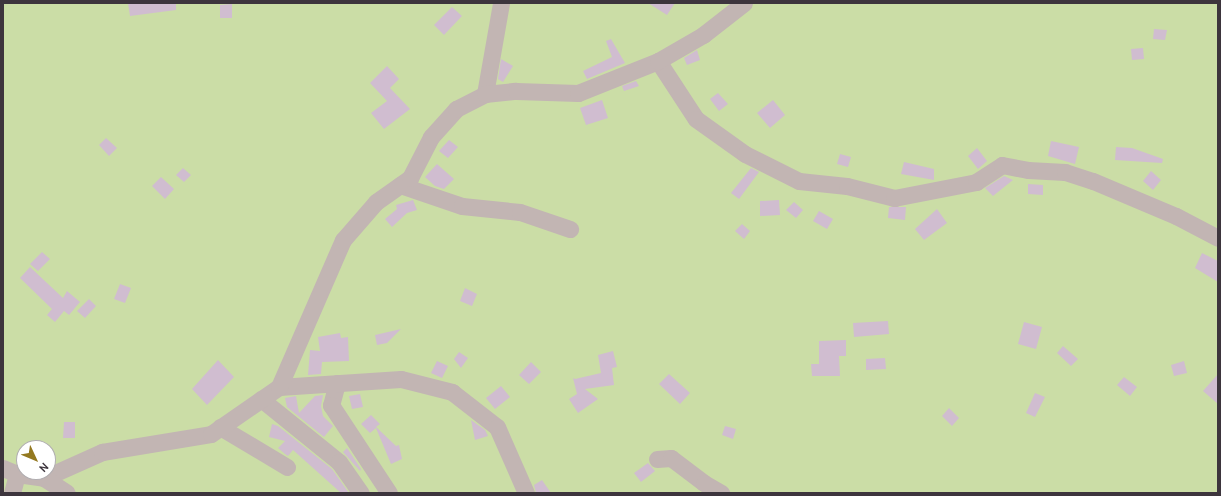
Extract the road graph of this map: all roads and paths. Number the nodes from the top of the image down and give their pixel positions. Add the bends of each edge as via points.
1 (501, 3) edge
2 (744, 3) edge
3 (658, 61) junction
4 (485, 94) junction
5 (400, 185) junction
6 (570, 229) dead end
7 (1218, 238) edge
8 (337, 383) junction
9 (279, 386) junction
10 (261, 399) junction
11 (220, 427) junction
12 (657, 459) dead end
13 (287, 467) dead end
14 (10, 471) edge
15 (56, 473) edge
16 (47, 480) edge
17 (12, 493) edge
18 (67, 493) edge
19 (362, 493) edge
20 (389, 493) edge
21 (526, 493) edge
22 (721, 493) edge

1 - 4 street
2 - 3 street via 703,35
3 - 4 street via 578,93 516,91
3 - 7 street via 696,118 745,154 799,181 847,186 894,198 976,182 1002,165 1028,170 1065,172 1176,216
4 - 5 street via 456,109 431,137 410,178
5 - 6 street via 462,206 520,212
5 - 9 street via 376,202 343,240
8 - 9 street
8 - 20 street via 330,405
8 - 21 street via 401,379 452,392 497,427
9 - 10 street
10 - 11 street
10 - 19 street via 339,462
11 - 13 street
11 - 15 street via 211,434 102,452
12 - 22 street via 671,458
14 - 17 street
16 - 18 street

